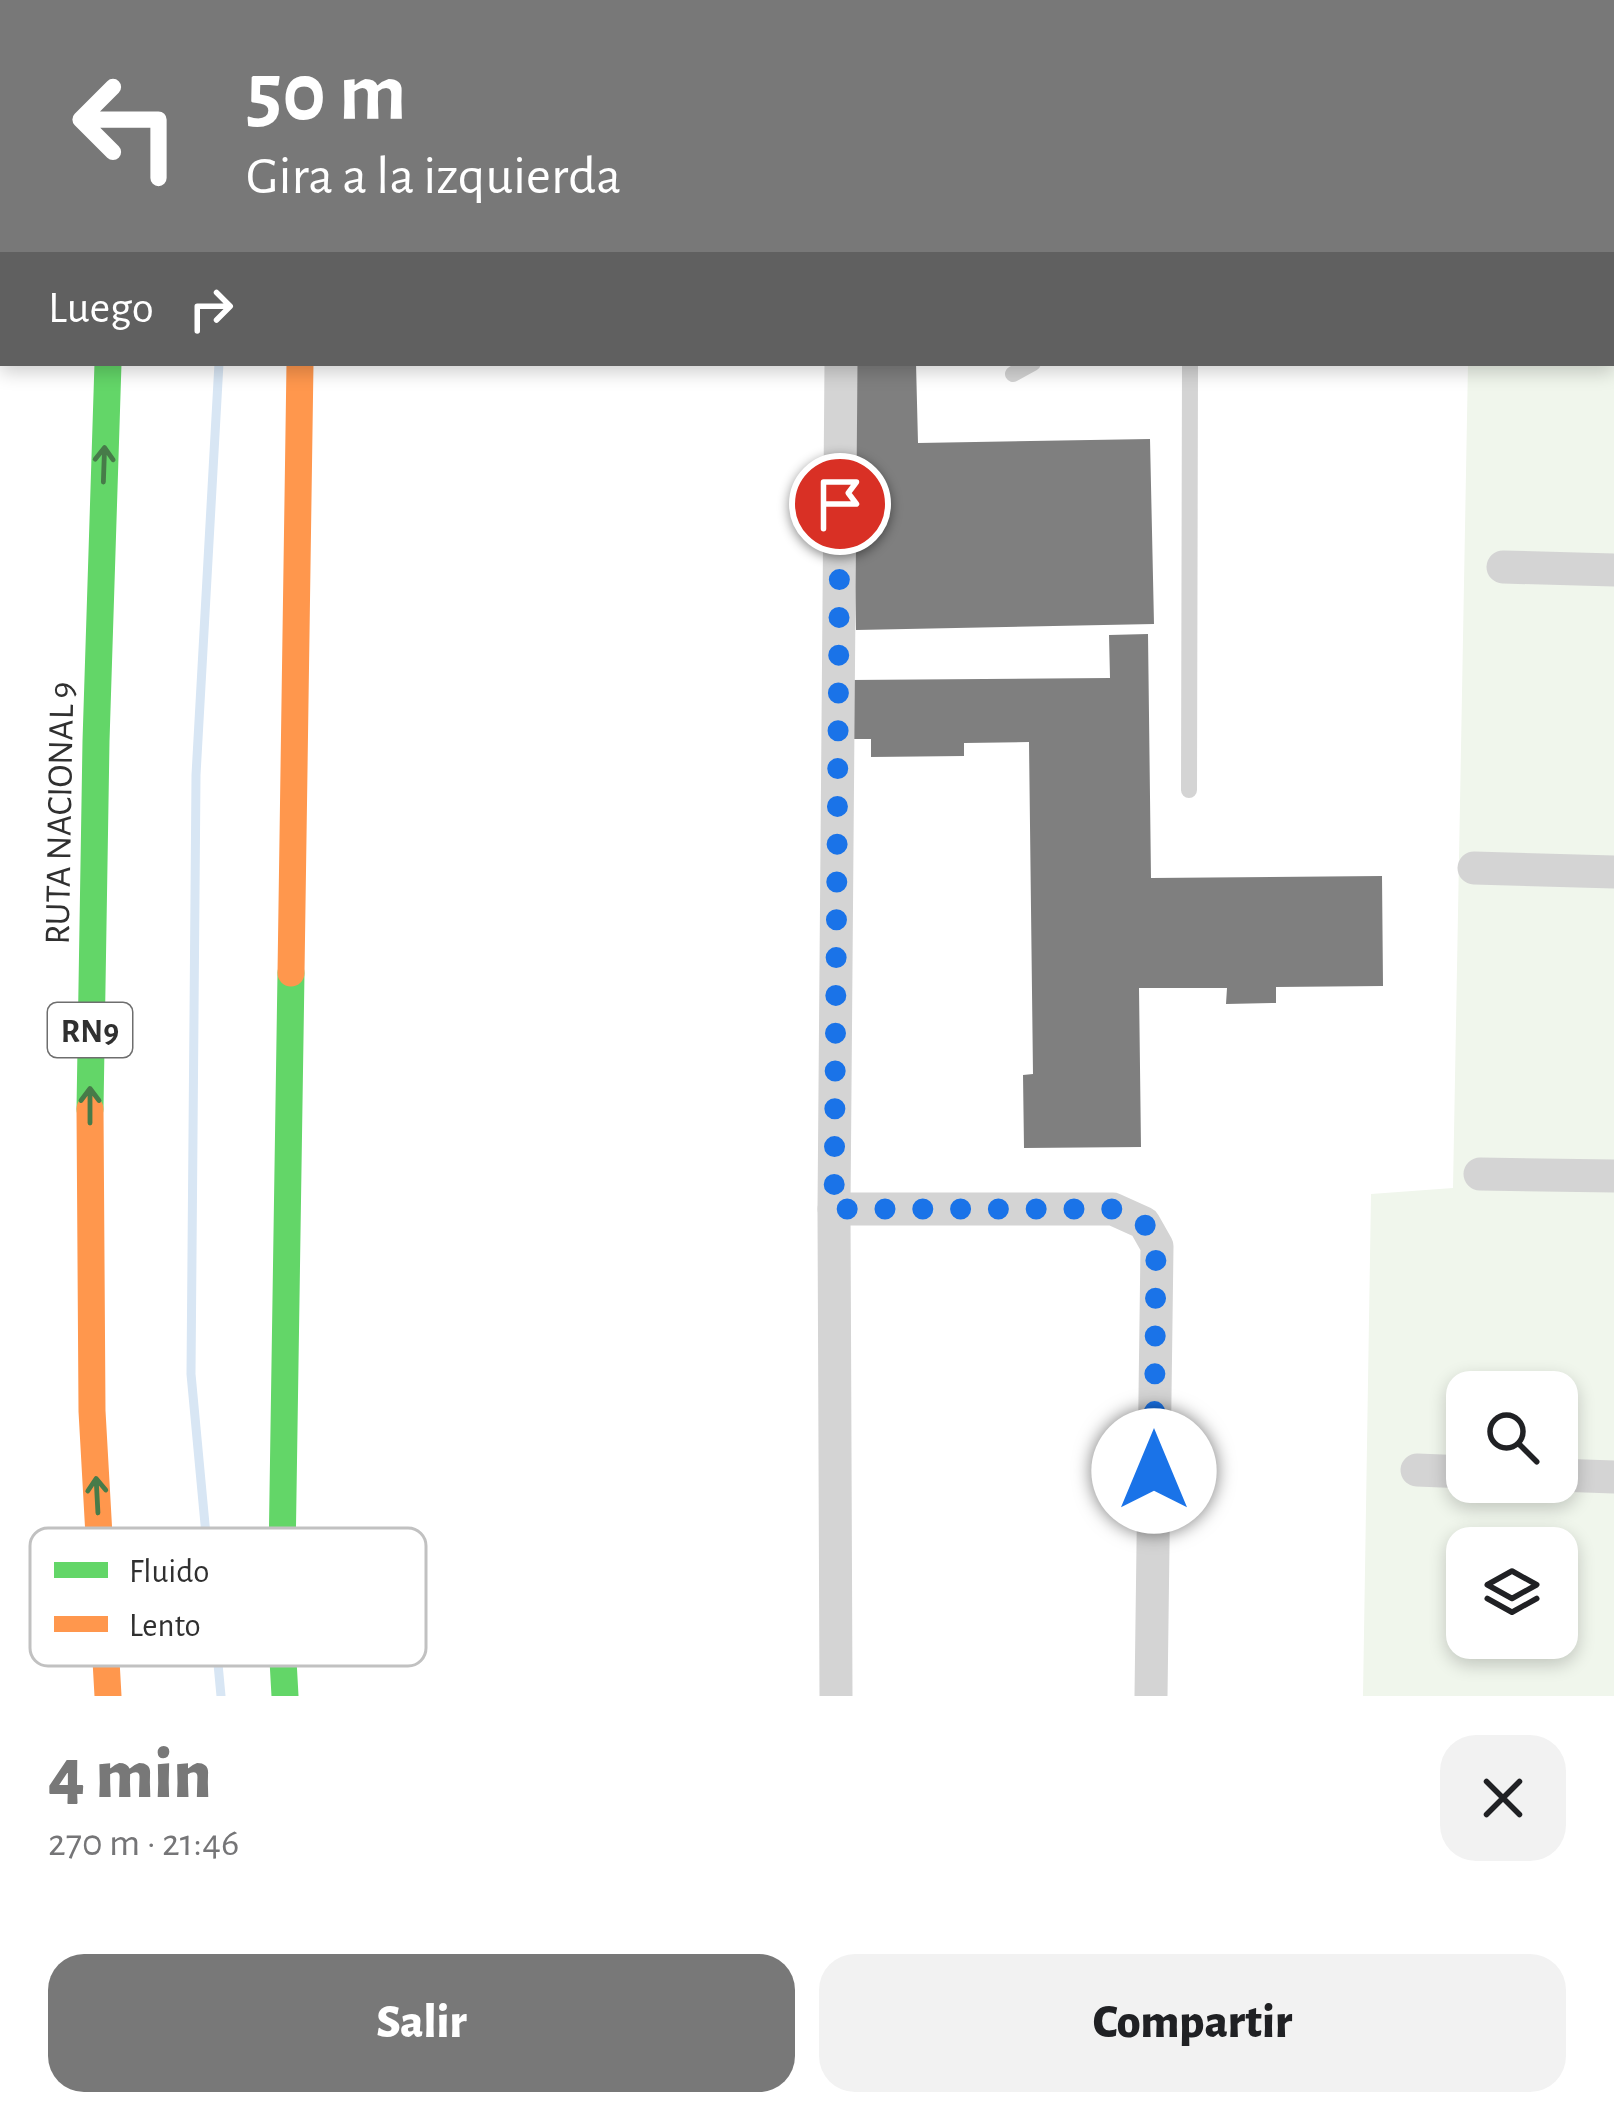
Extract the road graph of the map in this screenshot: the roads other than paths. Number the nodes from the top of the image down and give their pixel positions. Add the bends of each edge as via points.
1 (108, 366) edge
2 (300, 366) edge
3 (841, 366) edge
4 (1028, 366) edge
5 (1190, 366) edge
6 (1013, 374) dead end
7 (132, 450) dead end
8 (1503, 567) dead end
9 (1614, 571) edge
10 (1189, 790) dead end
11 (93, 823) junction
12 (1474, 868) dead end
13 (1614, 872) edge
14 (1480, 1174) dead end
15 (1614, 1176) edge
16 (834, 1209) junction
17 (1417, 1470) dead end
18 (1446, 1471) edge
19 (1578, 1476) edge
20 (1614, 1477) edge
21 (99, 1528) edge
22 (282, 1528) edge
23 (106, 1666) edge
24 (283, 1666) edge
25 (108, 1696) edge
26 (285, 1696) edge
27 (836, 1696) edge
28 (1151, 1696) edge

11 -> 1 main road, RUTA NACIONAL 9 / RN9
2 - 22 main road
3 - 16 street
4 - 6 lane
5 - 10 lane
7 - 11 main road
8 - 9 street
21 -> 11 main road, RUTA NACIONAL 9 / RN9 via 91,1374
12 - 13 street
14 - 15 street
16 - 27 street
16 - 28 street via 1113,1209 1144,1223 1156,1246
17 - 18 street
19 - 20 street
25 -> 23 main road, RUTA NACIONAL 9 / RN9
24 - 26 main road

